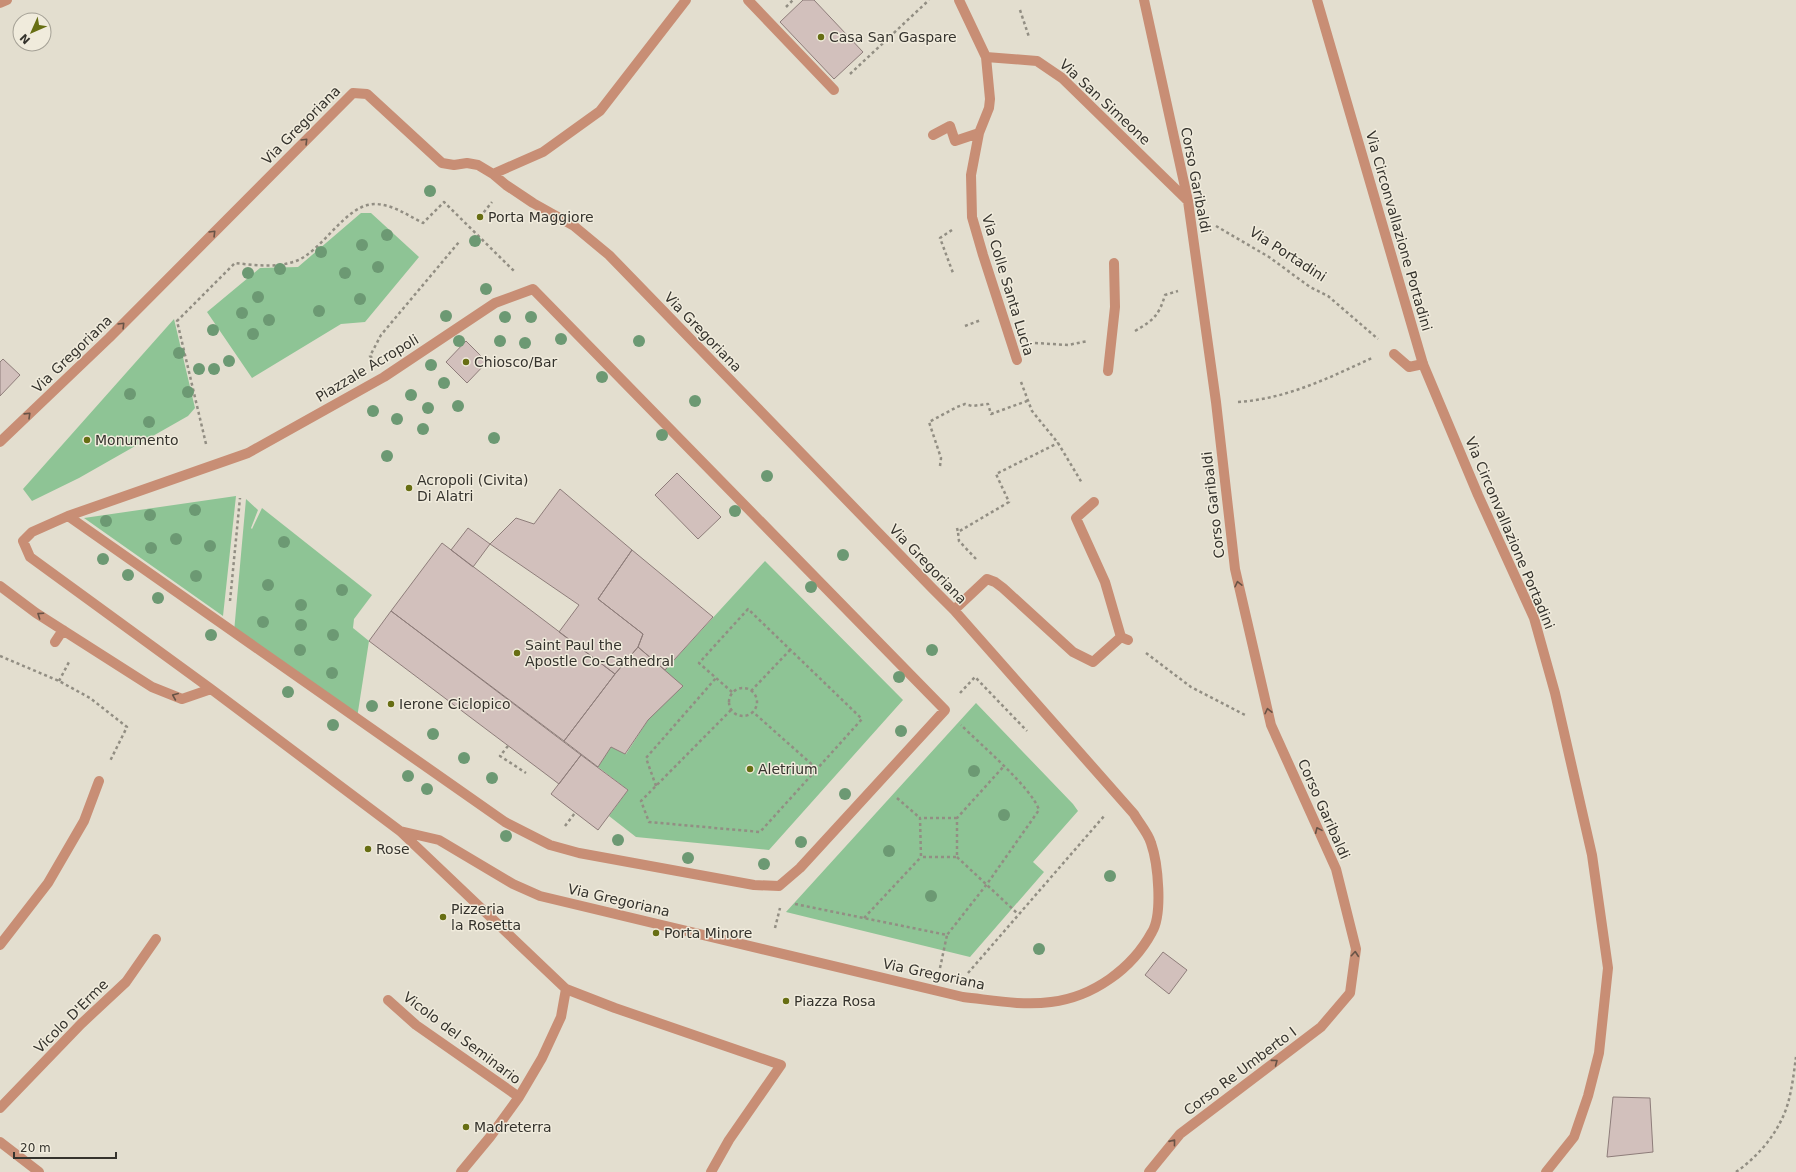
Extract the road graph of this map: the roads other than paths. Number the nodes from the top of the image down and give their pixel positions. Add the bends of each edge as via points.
1 (7, 0) edge
2 (686, 0) edge
3 (748, 0) edge
4 (959, 0) edge
5 (1144, 0) edge
6 (1317, 0) edge
7 (0, 3) edge
8 (986, 57) junction
9 (834, 90) dead end
10 (979, 133) junction
11 (933, 135) dead end
12 (493, 174) junction
13 (1188, 201) junction
14 (1114, 263) dead end
15 (1394, 354) dead end
16 (1017, 360) road end
17 (1423, 364) junction
18 (1108, 370) dead end
19 (0, 442) edge
20 (1094, 502) road end
21 (68, 516) junction
22 (0, 586) edge
23 (954, 610) junction
24 (63, 630) junction
25 (55, 642) dead end
26 (211, 689) junction
27 (100, 781) road end
28 (400, 831) junction
29 (156, 939) dead end
30 (0, 945) edge
31 (566, 989) junction
32 (1350, 993) joint
33 (388, 1000) dead end
34 (519, 1098) junction
35 (0, 1108) edge
36 (0, 1142) edge
37 (39, 1172) edge
38 (460, 1172) edge
39 (711, 1172) edge
40 (1149, 1172) edge
41 (1546, 1172) edge

1 - 7 street
2 - 12 street via 600,111 542,152
3 - 9 street
4 - 8 street
5 - 13 street, Corso Garibaldi
6 - 17 street, Via Circonvallazione Portadini
8 - 10 street, Via Colle Santa Lucia via 990,100
8 - 13 street, Via San Simeone via 1037,61 1050,69
10 - 11 street via 956,141 950,126
10 - 16 street, Via Colle Santa Lucia via 971,175 972,217
19 -> 12 street, Via Gregoriana via 109,338 353,92 366,94 442,163 478,165
12 - 23 street, Via Gregoriana via 532,203 574,226 609,255
32 -> 13 street, Corso Garibaldi via 1356,949 1336,869 1271,725 1235,569 1216,402
14 - 18 street via 1115,307
15 - 17 street via 1409,366
17 - 41 street, Via Circonvallazione Portadini via 1478,495 1534,618 1555,693 1592,855 1608,968 1599,1053 1574,1137
20 - 23 street via 1076,518 1105,582 1125,638 1093,662 1073,652 1003,588 987,579
21 - 21 street, Piazzale Acropoli via 505,822 550,845 579,852 754,885 779,886 800,868 945,710 533,289 495,302 384,376 248,453
21 - 26 street, Piazzale Acropoli via 32,532 23,541 30,557
24 -> 22 street
23 - 28 street, Via Gregoriana via 1134,814 1151,841 1156,861 1159,907 1153,932 1134,958 1111,980 1081,995 1051,1002 963,997 540,896 513,884 439,840
24 - 25 street
26 -> 24 street via 182,699 152,687
26 - 28 street
27 - 30 street via 84,821 48,883
28 - 31 street
29 - 35 street, Vicolo D'Erme via 126,982 81,1024
31 - 34 street via 561,1017 542,1058
31 - 39 street via 781,1065 729,1140
40 -> 32 street, Corso Re Umberto I via 1180,1134 1321,1027
33 - 34 street, Vicolo del Seminario via 416,1025
34 - 38 street
36 - 37 street

